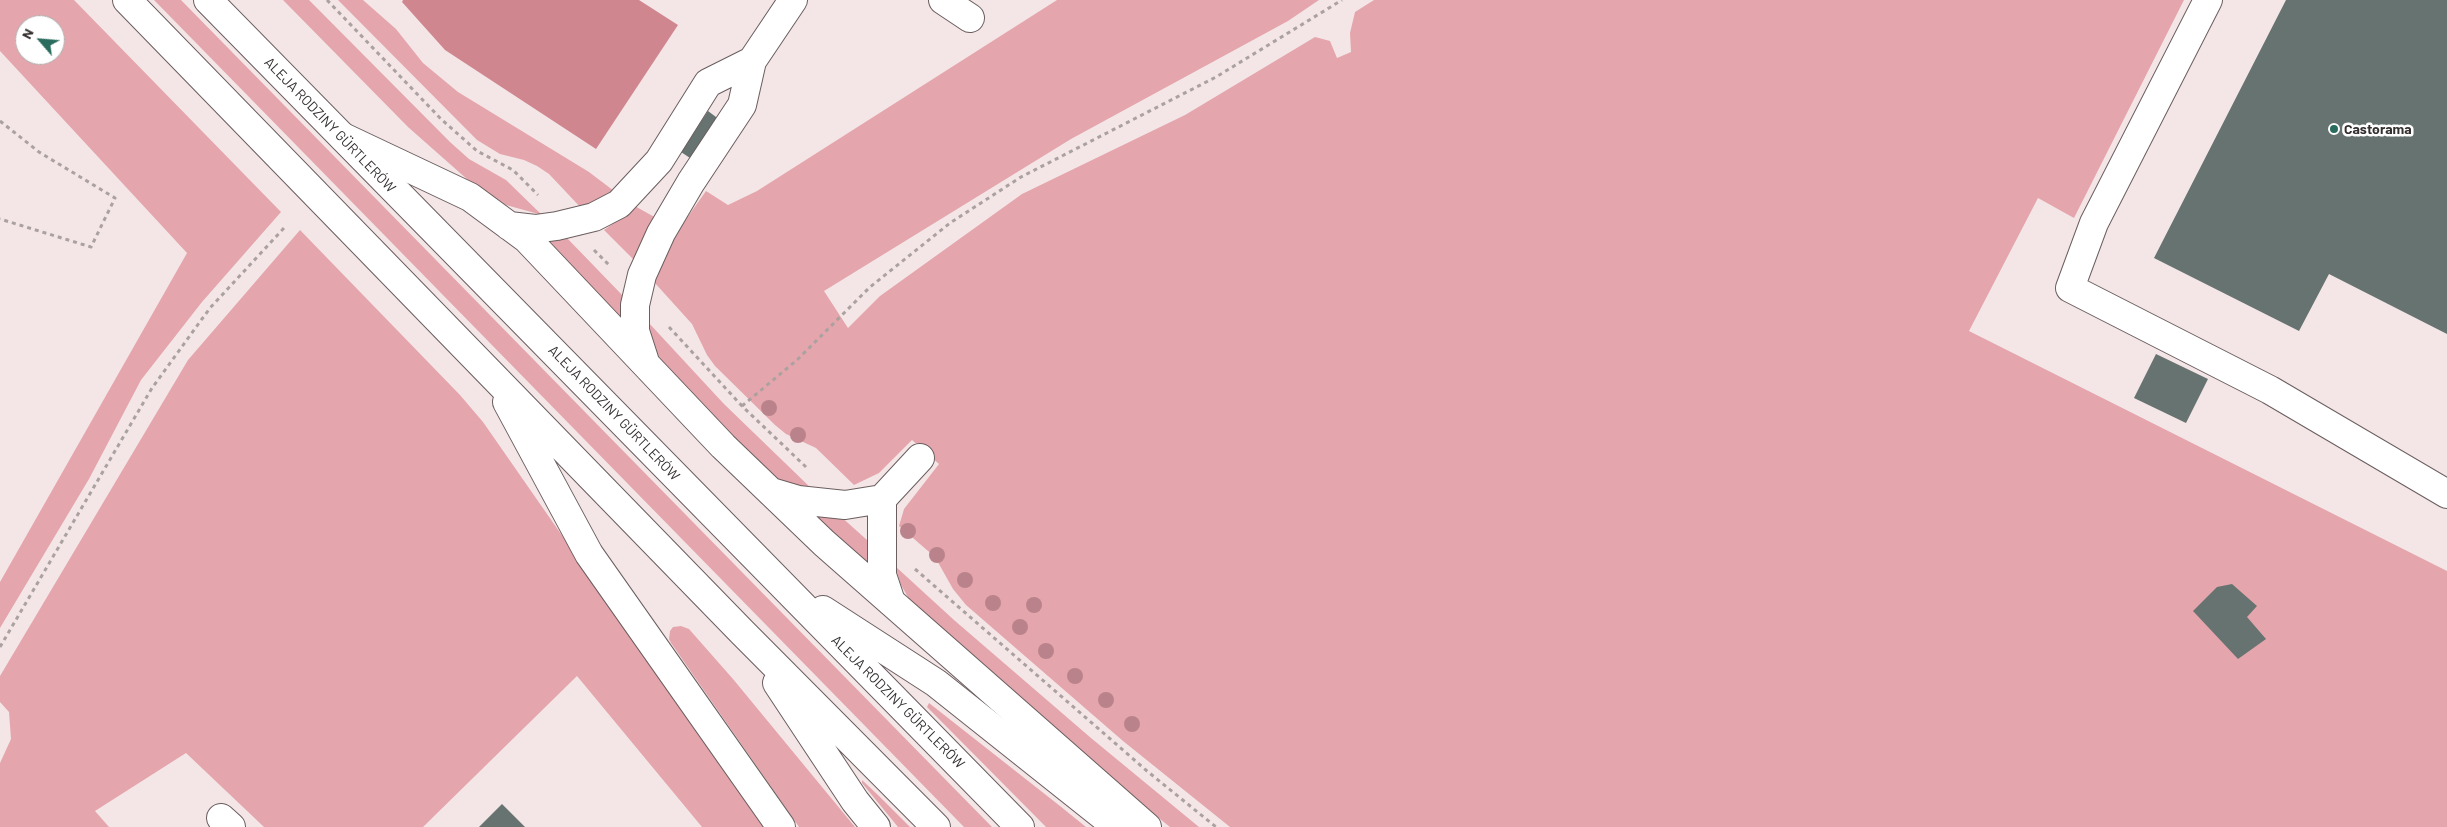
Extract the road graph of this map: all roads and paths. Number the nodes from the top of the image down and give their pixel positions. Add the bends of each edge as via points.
1 (127, 0) edge
2 (208, 0) edge
3 (326, 0) edge
4 (792, 0) edge
5 (943, 0) edge
6 (1342, 0) edge
7 (2208, 0) edge
8 (970, 18) dead end
9 (752, 61) junction
10 (0, 121) edge
11 (340, 136) junction
12 (0, 219) edge
13 (567, 224) junction
14 (509, 226) junction
15 (284, 228) dead end
16 (638, 293) junction
17 (646, 366) junction
18 (492, 374) junction
19 (742, 406) junction
20 (920, 458) dead end
21 (810, 471) dead end
22 (771, 492) junction
23 (2447, 494) edge
24 (882, 499) junction
25 (881, 537) junction
26 (780, 583) junction
27 (891, 602) junction
28 (742, 632) junction
29 (0, 648) edge
30 (781, 827) edge
31 (876, 827) edge
32 (936, 827) edge
33 (1020, 827) edge
34 (1117, 827) edge
35 (1147, 827) edge
36 (1216, 827) edge

1 - 18 main road
2 - 11 main road, ALEJA RODZINY GÜRTLERÓW
3 - 13 path via 441,119 477,151 512,170
4 - 9 main road
5 - 8 main road
6 - 19 path via 1216,77 1021,177 950,223 870,287 797,360
7 - 23 main road via 2094,223 2070,288 2270,390
9 - 13 main road via 708,83 659,161 619,204 594,217
9 - 16 main road via 742,105 661,233 642,275
10 - 12 path via 39,152 115,198 90,247
11 - 14 main road via 470,197
11 - 26 main road, ALEJA RODZINY GÜRTLERÓW
13 - 14 main road via 535,229
13 - 16 path
14 - 17 main road via 527,239
15 - 29 path via 210,308 152,388
16 - 17 main road via 635,331
16 - 19 path
17 - 22 main road
18 - 28 main road
18 - 30 main road via 589,554
19 - 21 path
20 - 24 main road
22 - 24 main road via 798,500 845,505
22 - 27 main road
24 - 25 main road
25 - 27 main road via 882,575
25 - 36 path via 975,623
26 - 33 main road, ALEJA RODZINY GÜRTLERÓW
26 - 34 main road via 936,684
27 - 35 main road
28 - 31 main road via 855,801
28 - 32 main road

